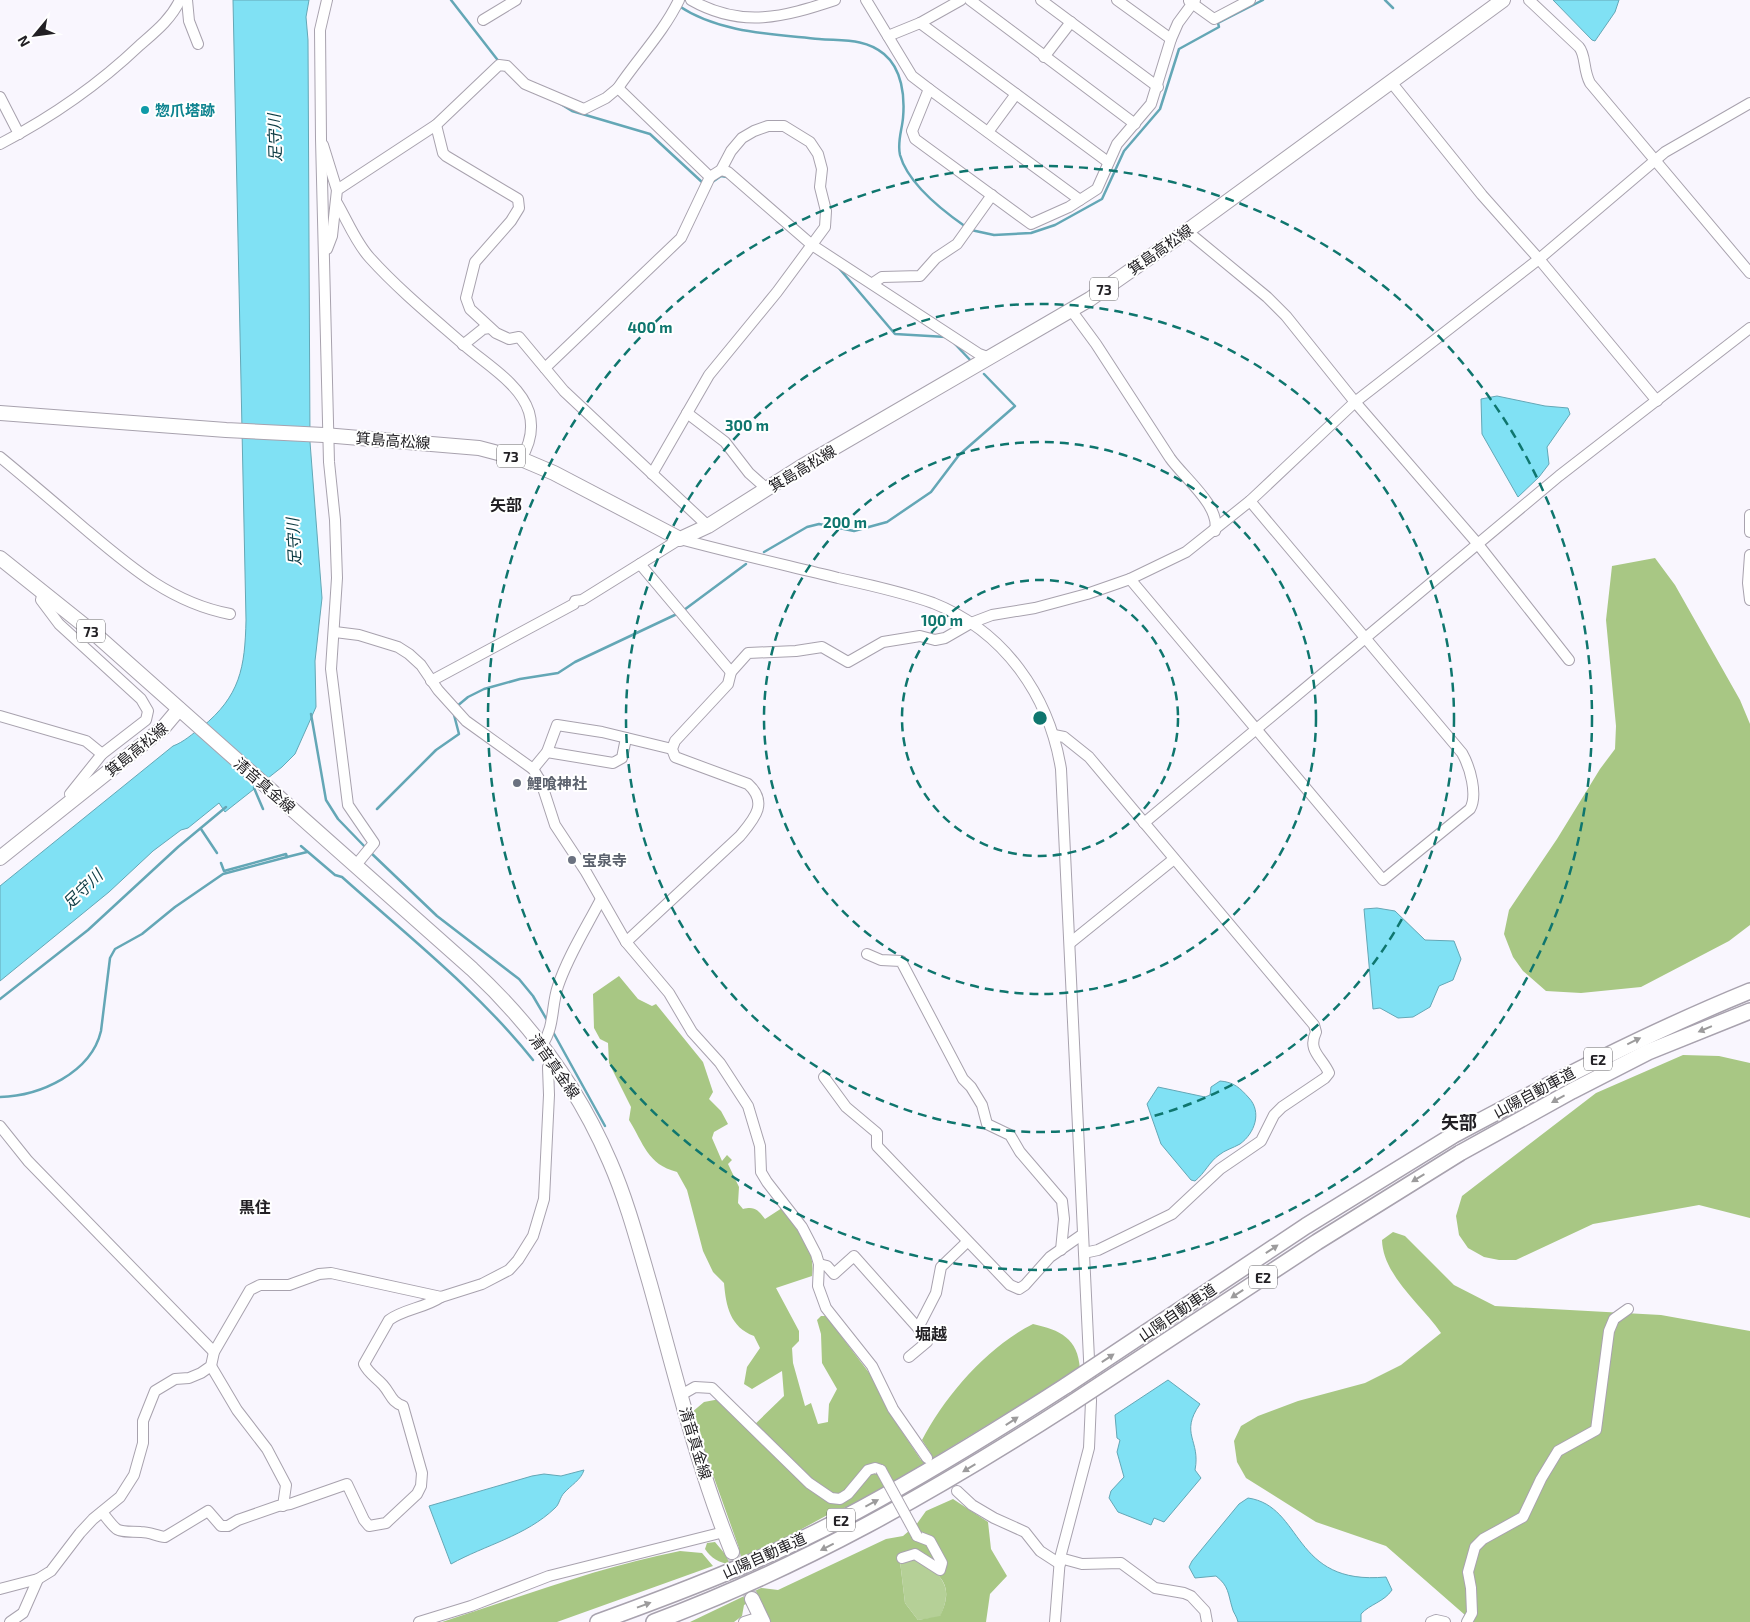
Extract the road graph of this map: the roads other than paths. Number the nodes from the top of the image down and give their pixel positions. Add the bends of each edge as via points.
1 (180, 0) edge
2 (188, 0) edge
3 (327, 0) edge
4 (516, 0) edge
5 (691, 0) edge
6 (835, 0) edge
7 (866, 0) edge
8 (961, 0) edge
9 (970, 0) edge
10 (1041, 0) edge
11 (1117, 0) edge
12 (1250, 0) edge
13 (1503, 0) edge
14 (1528, 0) edge
15 (1192, 1) edge
16 (678, 4) edge
17 (483, 20) dead end
18 (1071, 22) junction
19 (920, 23) junction
20 (888, 36) junction
21 (1171, 39) junction
22 (198, 44) dead end
23 (1044, 57) junction
24 (1391, 82) junction
25 (1158, 87) junction
26 (618, 88) junction
27 (929, 89) junction
28 (1016, 94) junction
29 (0, 97) edge
30 (1750, 104) edge
31 (1135, 124) junction
32 (436, 125) junction
33 (988, 132) junction
34 (19, 134) junction
35 (321, 139) junction
36 (0, 144) edge
37 (1657, 159) junction
38 (1108, 162) junction
39 (721, 170) junction
40 (708, 182) junction
41 (337, 190) junction
42 (992, 195) junction
43 (1080, 200) junction
44 (337, 202) junction
45 (1187, 231) junction
46 (810, 247) junction
47 (325, 254) junction
48 (1539, 259) junction
49 (1750, 273) edge
50 (873, 283) junction
51 (1071, 310) junction
52 (489, 328) junction
53 (1750, 328) edge
54 (463, 345) junction
55 (990, 358) junction
56 (545, 368) junction
57 (1657, 400) junction
58 (1356, 402) junction
59 (0, 413) edge
60 (688, 413) junction
61 (327, 435) junction
62 (0, 457) edge
63 (521, 459) junction
64 (652, 474) junction
65 (767, 489) junction
66 (1250, 501) junction
67 (1750, 515) edge
68 (708, 526) junction
69 (1215, 531) junction
70 (1750, 532) edge
71 (680, 540) junction
72 (1477, 544) junction
73 (1750, 555) edge
74 (0, 558) edge
75 (640, 564) junction
76 (1130, 579) junction
77 (43, 592) junction
78 (1750, 600) edge
79 (230, 614) dead end
80 (971, 623) junction
81 (335, 632) junction
82 (1367, 638) junction
83 (1569, 660) dead end
84 (731, 672) junction
85 (431, 681) junction
86 (179, 709) junction
87 (0, 716) edge
88 (1256, 731) junction
89 (1054, 735) junction
90 (626, 738) junction
91 (672, 749) junction
92 (547, 752) junction
93 (102, 754) junction
94 (533, 769) junction
95 (75, 798) junction
96 (1144, 823) junction
97 (364, 855) junction
98 (0, 858) edge
99 (1174, 859) junction
100 (601, 899) junction
101 (626, 942) junction
102 (1070, 943) junction
103 (867, 954) dead end
104 (1750, 991) edge
105 (1750, 1010) edge
106 (548, 1035) junction
107 (554, 1062) junction
108 (824, 1077) dead end
109 (0, 1126) edge
110 (1083, 1234) junction
111 (967, 1242) junction
112 (1061, 1250) junction
113 (1084, 1253) junction
114 (819, 1264) junction
115 (441, 1297) junction
116 (1628, 1310) dead end
117 (918, 1328) junction
118 (214, 1352) junction
119 (909, 1358) dead end
120 (211, 1366) junction
121 (681, 1395) junction
122 (927, 1458) dead end
123 (957, 1491) dead end
124 (283, 1506) junction
125 (102, 1512) junction
126 (724, 1532) junction
127 (732, 1552) tunnel mouth
128 (902, 1558) dead end
129 (1060, 1561) junction
130 (38, 1579) junction
131 (0, 1589) edge
132 (752, 1599) tunnel mouth
133 (761, 1619) edge
134 (10, 1622) edge
135 (419, 1622) edge
136 (598, 1622) edge
137 (654, 1622) edge
138 (744, 1622) edge
139 (1055, 1622) edge
140 (1207, 1622) edge
141 (1431, 1622) edge
142 (1445, 1622) edge
143 (1467, 1622) edge

1 - 34 street via 173,15 112,71 60,110
2 - 22 street via 189,21
3 - 35 street via 320,30
4 - 17 street
5 - 6 street via 729,15 757,18 786,16
7 - 20 street
8 - 19 street
9 - 23 street
10 - 18 street
11 - 21 street
12 - 15 street via 1214,19
13 - 24 main road, 箕島高松線 / 73
14 - 37 street via 1583,51 1585,73 1590,83
15 - 21 street
16 - 26 street via 652,45
18 - 23 street
18 - 25 street
19 - 20 street
19 - 28 street
20 - 27 street via 912,76
21 - 25 street
23 - 31 street
24 - 45 main road, 箕島高松線 / 73
24 - 48 street via 1482,195
25 - 31 street via 1151,104
26 - 32 street via 606,98 584,108 524,84 502,65
26 - 40 street
27 - 33 street
27 - 42 street via 912,131 915,138
28 - 33 street
28 - 38 street
29 - 34 street
30 - 37 street
31 - 38 street via 1117,144
32 - 41 street
32 - 52 street via 446,156 520,203 511,221 472,268 466,298 470,309
33 - 43 street
34 - 36 street
35 - 41 street
35 - 47 street
37 - 48 street
37 - 49 street
38 - 43 street via 1097,189
39 - 40 street
39 - 46 street via 728,172
39 - 46 street via 742,138 768,126 784,126 810,142 822,169 820,187 826,211 825,227
40 - 56 street via 681,238
41 - 44 street
42 - 43 street via 1031,224
42 - 50 street via 951,250 936,258 920,276 882,277
44 - 47 street via 332,236
44 - 54 street via 370,259
45 - 51 main road, 箕島高松線 / 73
45 - 58 street via 1286,316
46 - 50 street
46 - 60 street via 709,375
47 - 61 street
48 - 57 street
48 - 58 street
50 - 55 street via 979,354
51 - 55 main road, 箕島高松線 / 73
51 - 69 street via 1170,458 1210,504 1217,522
52 - 54 street
52 - 56 street via 509,339 519,337
53 - 57 street
54 - 63 street via 510,385 529,412 530,444
55 - 65 main road, 箕島高松線 / 73
56 - 64 street via 564,391
57 - 72 street
58 - 66 street
58 - 72 street
59 - 61 main road, 箕島高松線 / 73
60 - 64 street
60 - 65 street via 724,442
61 - 63 main road, 箕島高松線 / 73 via 450,444
61 - 81 street via 337,578
62 - 79 street via 137,573 177,597 207,610
63 - 71 main road, 箕島高松線 / 73 via 554,473
64 - 68 street
65 - 68 main road, 箕島高松線 / 73
66 - 69 street
66 - 82 street
67 - 70 street
68 - 71 main road, 箕島高松線 / 73
69 - 76 street via 1186,552
71 - 75 street
71 - 80 street via 914,597
72 - 82 street
72 - 83 street
73 - 78 street
74 - 77 main road, 箕島高松線 / 73
75 - 84 street
75 - 85 street via 582,600 574,600 574,604
76 - 80 street via 1061,601 992,615
76 - 88 street
77 - 86 main road, 箕島高松線 / 73
77 - 93 street via 41,600 59,624 146,705 146,720
80 - 84 street via 945,638 935,640 920,636 884,642 848,662 822,647 748,653
80 - 89 street via 995,642 1026,677 1047,714
81 - 85 street via 359,635 398,647 421,665
81 - 97 street via 331,669 348,805 374,843
82 - 88 street
82 - 88 street via 1469,766 1474,801 1460,817 1383,880
84 - 91 street via 728,684 675,741
85 - 94 street via 466,721
86 - 95 main road, 箕島高松線 via 163,728
86 - 97 main road, 清音真金線 via 284,802
87 - 93 street via 86,741
88 - 96 street
89 - 96 street via 1064,736 1089,757
89 - 102 street via 1063,788
90 - 91 street
90 - 92 street via 622,758 612,763
90 - 92 street via 557,725
91 - 101 street via 675,757 748,784 757,794 759,808 740,836
92 - 94 street
93 - 95 street via 70,794
94 - 100 street via 555,825
95 - 98 main road, 箕島高松線
96 - 99 street
97 - 106 main road, 清音真金線 via 491,986
99 - 102 street
99 - 113 street via 1314,1025 1316,1032 1312,1049 1329,1073 1282,1107 1260,1141 1220,1169 1172,1214 1098,1250
100 - 101 street
100 - 106 street via 563,972
101 - 114 street via 669,993 692,1032 720,1064 748,1106 760,1146 761,1172 802,1227
102 - 110 street
103 - 112 street via 881,960 901,961 963,1079 972,1087 982,1105 986,1124 1010,1135 1020,1152 1062,1201
136 -> 104 highway, 山陽自動車道 / E2, bridge via 728,1572 842,1519 922,1475 1067,1385 1306,1226 1452,1136 1642,1037
105 -> 137 highway, 山陽自動車道 / E2, bridge via 1648,1052 1460,1153 922,1496 744,1586
106 - 107 main road, 清音真金線
107 - 115 street via 548,1067 546,1077 549,1095 544,1199 532,1236 518,1260 498,1277
107 - 121 main road, 清音真金線 via 589,1118 620,1186
108 - 111 street via 846,1107 877,1133 877,1146
109 - 118 street via 28,1161
110 - 112 street
110 - 113 street
111 - 112 street via 1018,1289
111 - 117 street via 941,1267 936,1293
113 - 129 street via 1091,1401 1089,1448
114 - 117 street via 828,1266 834,1274 854,1256
114 - 122 street via 818,1286 826,1308 872,1366 888,1401
115 - 118 street via 331,1273 288,1285 260,1285 244,1298
115 - 124 street via 389,1320 364,1364 384,1386 390,1398 403,1406 422,1473 417,1494 377,1526 369,1526 364,1520 347,1484
116 - 143 street via 1614,1319 1609,1331 1596,1430 1558,1451 1523,1517 1483,1538 1475,1547 1468,1572 1472,1613
117 - 119 street via 926,1342
118 - 120 street
120 - 124 street via 237,1410 267,1449 286,1485
120 - 125 street via 189,1378 175,1379 155,1391 143,1421 143,1443 134,1475 120,1498
121 - 126 main road, 清音真金線
121 - 128 street, bridge via 695,1387 712,1388 809,1483 831,1498 848,1494 868,1470 881,1470 917,1536 930,1541 942,1563 940,1570 915,1554
123 - 129 street via 972,1505 1025,1532 1040,1551
124 - 125 street via 228,1526 221,1526 208,1511 165,1537 142,1532 124,1533 117,1530
125 - 130 street via 80,1533 51,1570
126 - 127 main road, 清音真金線
126 - 135 street via 549,1576
129 - 139 street
129 - 140 street via 1121,1563 1155,1588 1191,1596 1205,1611
130 - 131 street
130 - 134 street via 23,1613
132 - 133 main road
133 - 138 street
141 - 142 street

